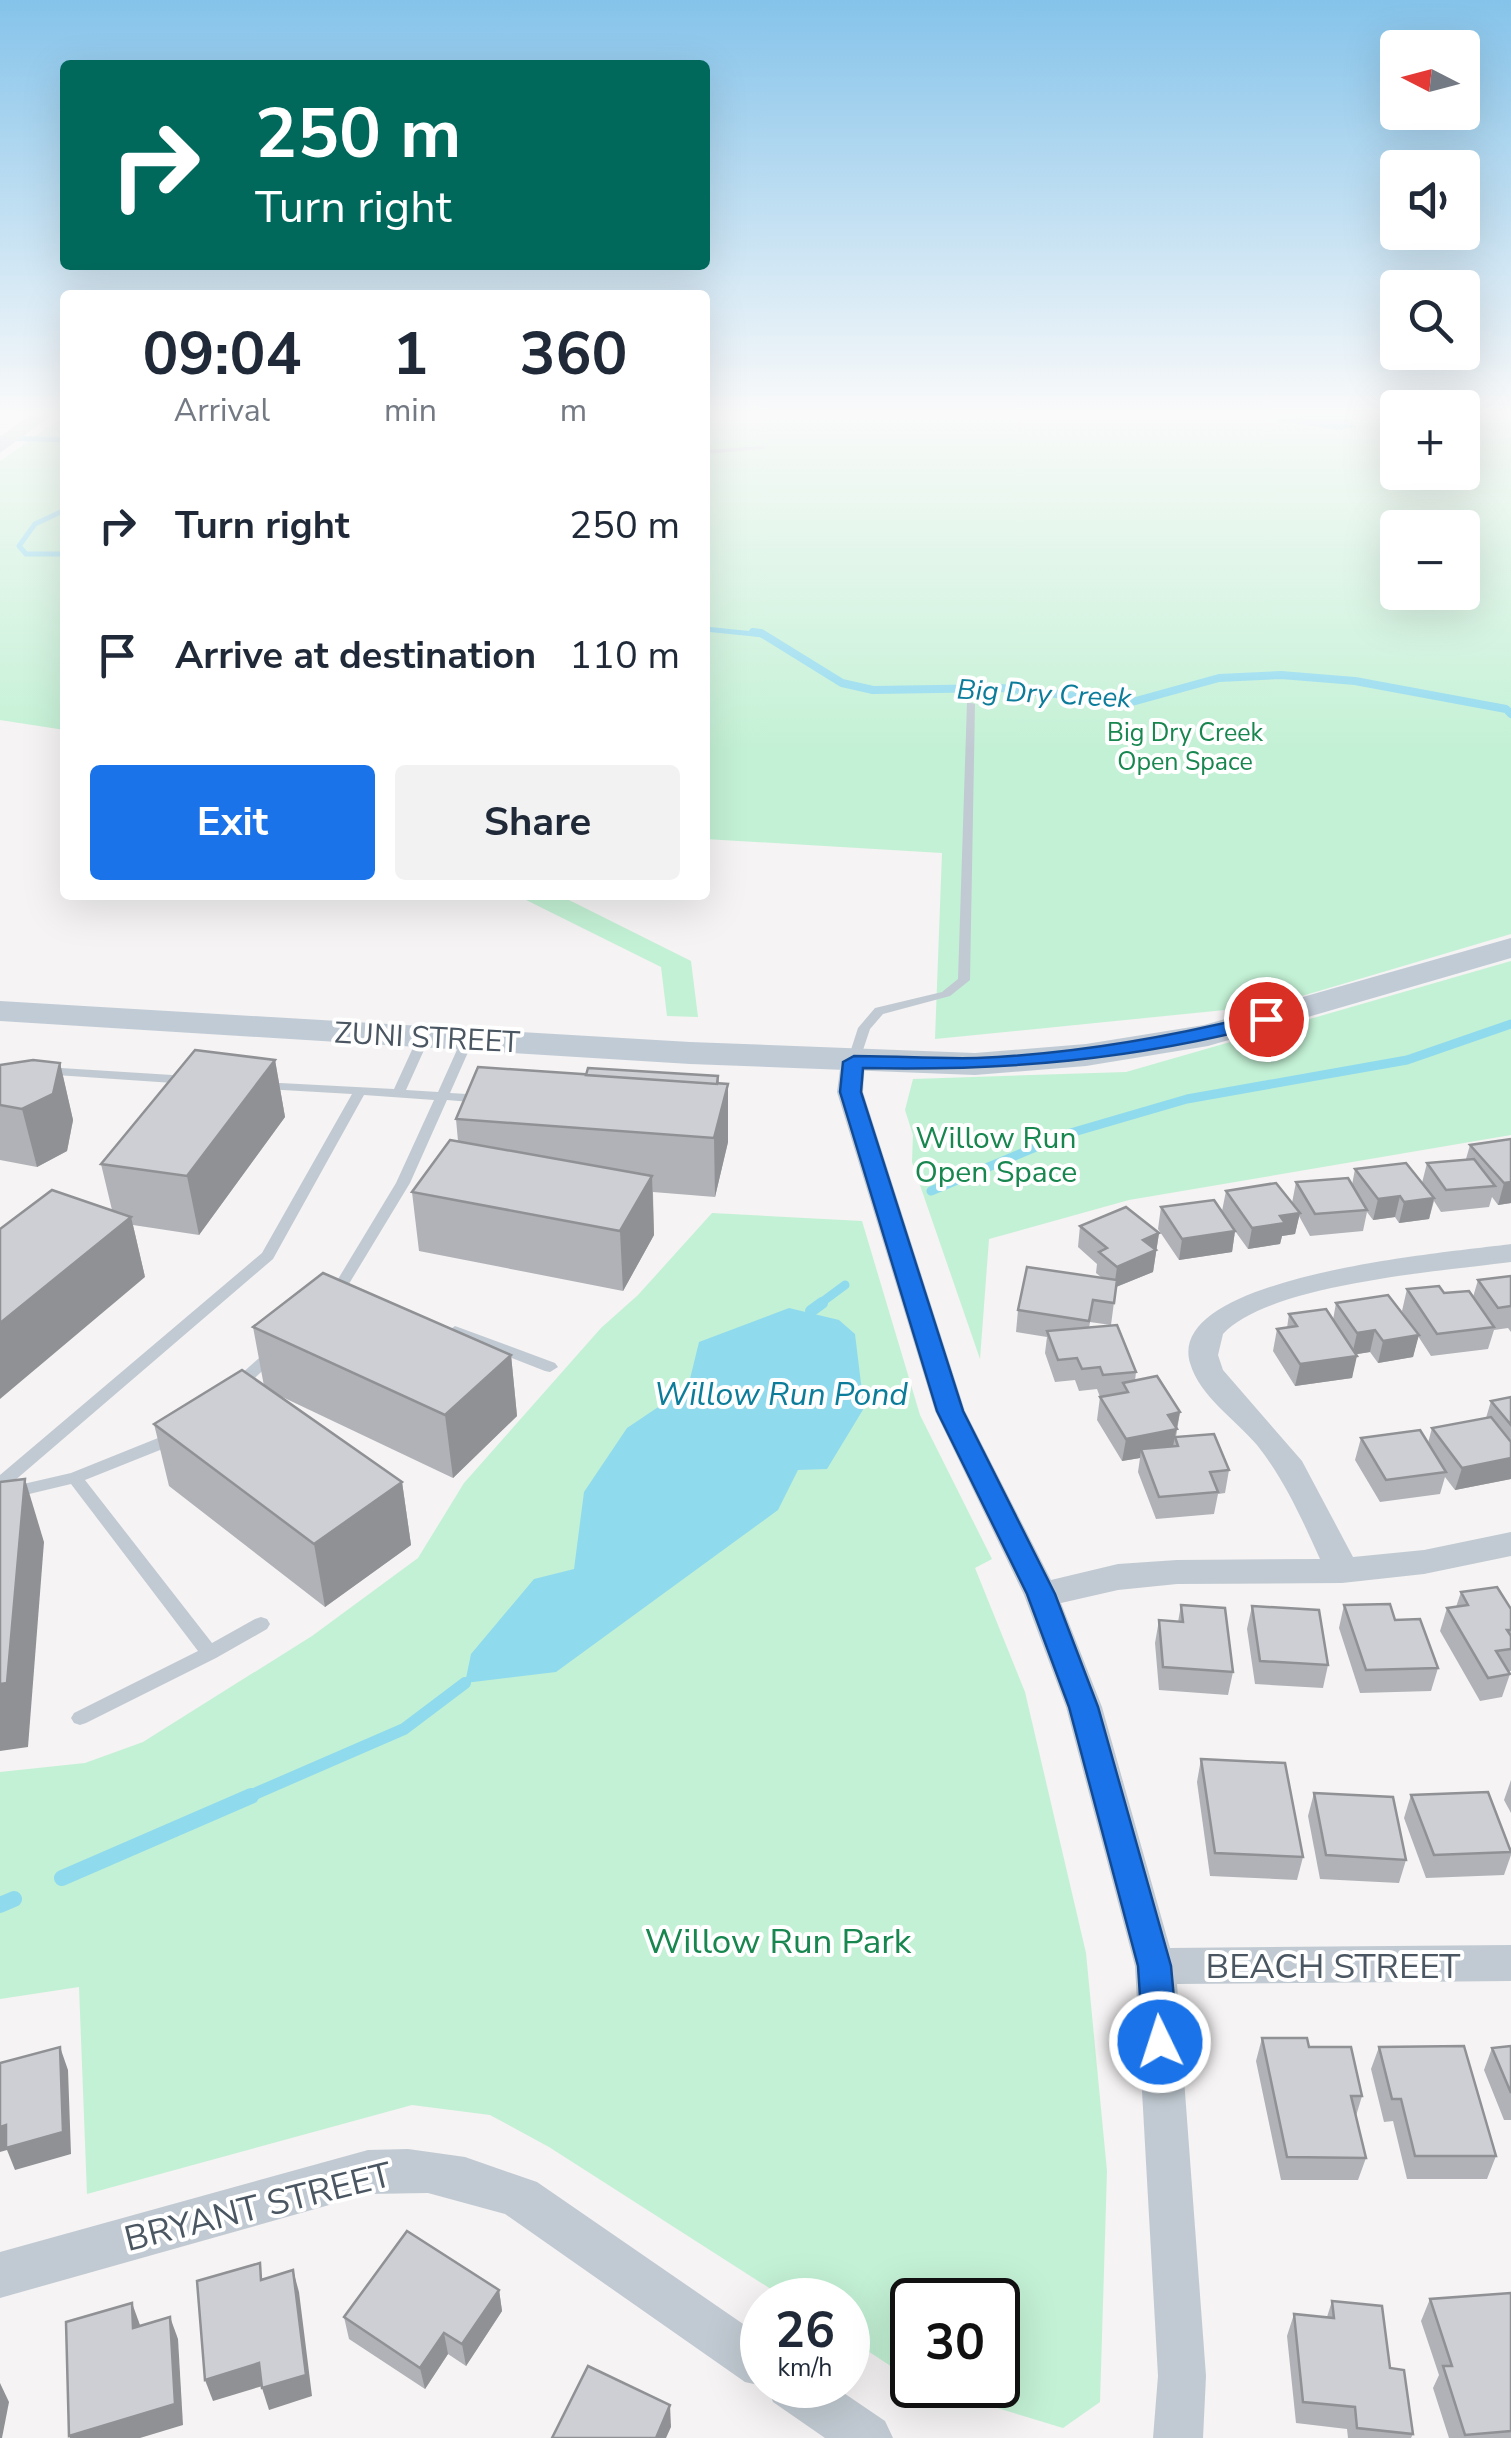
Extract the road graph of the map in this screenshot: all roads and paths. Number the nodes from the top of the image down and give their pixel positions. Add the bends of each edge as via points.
1 (970, 704) dead end
2 (1511, 948) edge
3 (0, 1011) edge
4 (423, 1039) junction
5 (467, 1041) junction
6 (854, 1062) junction
7 (37, 1071) edge
8 (208, 1082) edge
9 (246, 1084) edge
10 (360, 1091) junction
11 (398, 1094) junction
12 (442, 1097) junction
13 (501, 1100) edge
14 (1511, 1253) edge
15 (342, 1288) junction
16 (359, 1295) edge
17 (327, 1302) edge
18 (446, 1328) edge
19 (284, 1342) edge
20 (550, 1367) dead end
21 (226, 1395) edge
22 (184, 1430) edge
23 (75, 1478) junction
24 (0, 1484) edge
25 (0, 1495) edge
26 (1511, 1544) edge
27 (1342, 1570) junction
28 (1041, 1594) junction
29 (261, 1624) dead end
30 (210, 1653) junction
31 (80, 1718) dead end
32 (1511, 1964) edge
33 (1154, 1966) junction
34 (0, 2276) edge
35 (740, 2350) edge
36 (819, 2408) edge
37 (851, 2434) edge
38 (1178, 2438) edge

1 - 6 lane via 964,980 946,994 879,1011 864,1028
2 - 6 main road, ZUNI STREET via 1145,1047 975,1064
3 - 4 main road, ZUNI STREET
4 - 5 main road, ZUNI STREET
4 - 11 lane
5 - 6 main road, ZUNI STREET
5 - 12 lane
6 - 28 street via 850,1092 950,1411
7 - 8 lane
9 - 10 lane
10 - 11 lane
10 - 24 lane via 268,1256
11 - 12 lane
12 - 13 lane
12 - 15 lane via 403,1183
14 - 27 street via 1304,1288 1244,1305 1208,1330 1207,1369 1310,1498
15 - 16 lane
15 - 17 lane
18 - 20 lane
19 - 21 lane
22 - 23 lane
23 - 25 lane
23 - 30 lane
26 - 27 street
27 - 28 street via 1177,1572
28 - 33 street via 1084,1707
29 - 30 lane
30 - 31 lane
32 - 33 street, BEACH STREET
33 - 38 street via 1182,2376
34 - 35 street, BRYANT STREET via 368,2172 429,2169 476,2178 521,2198
36 - 37 street

